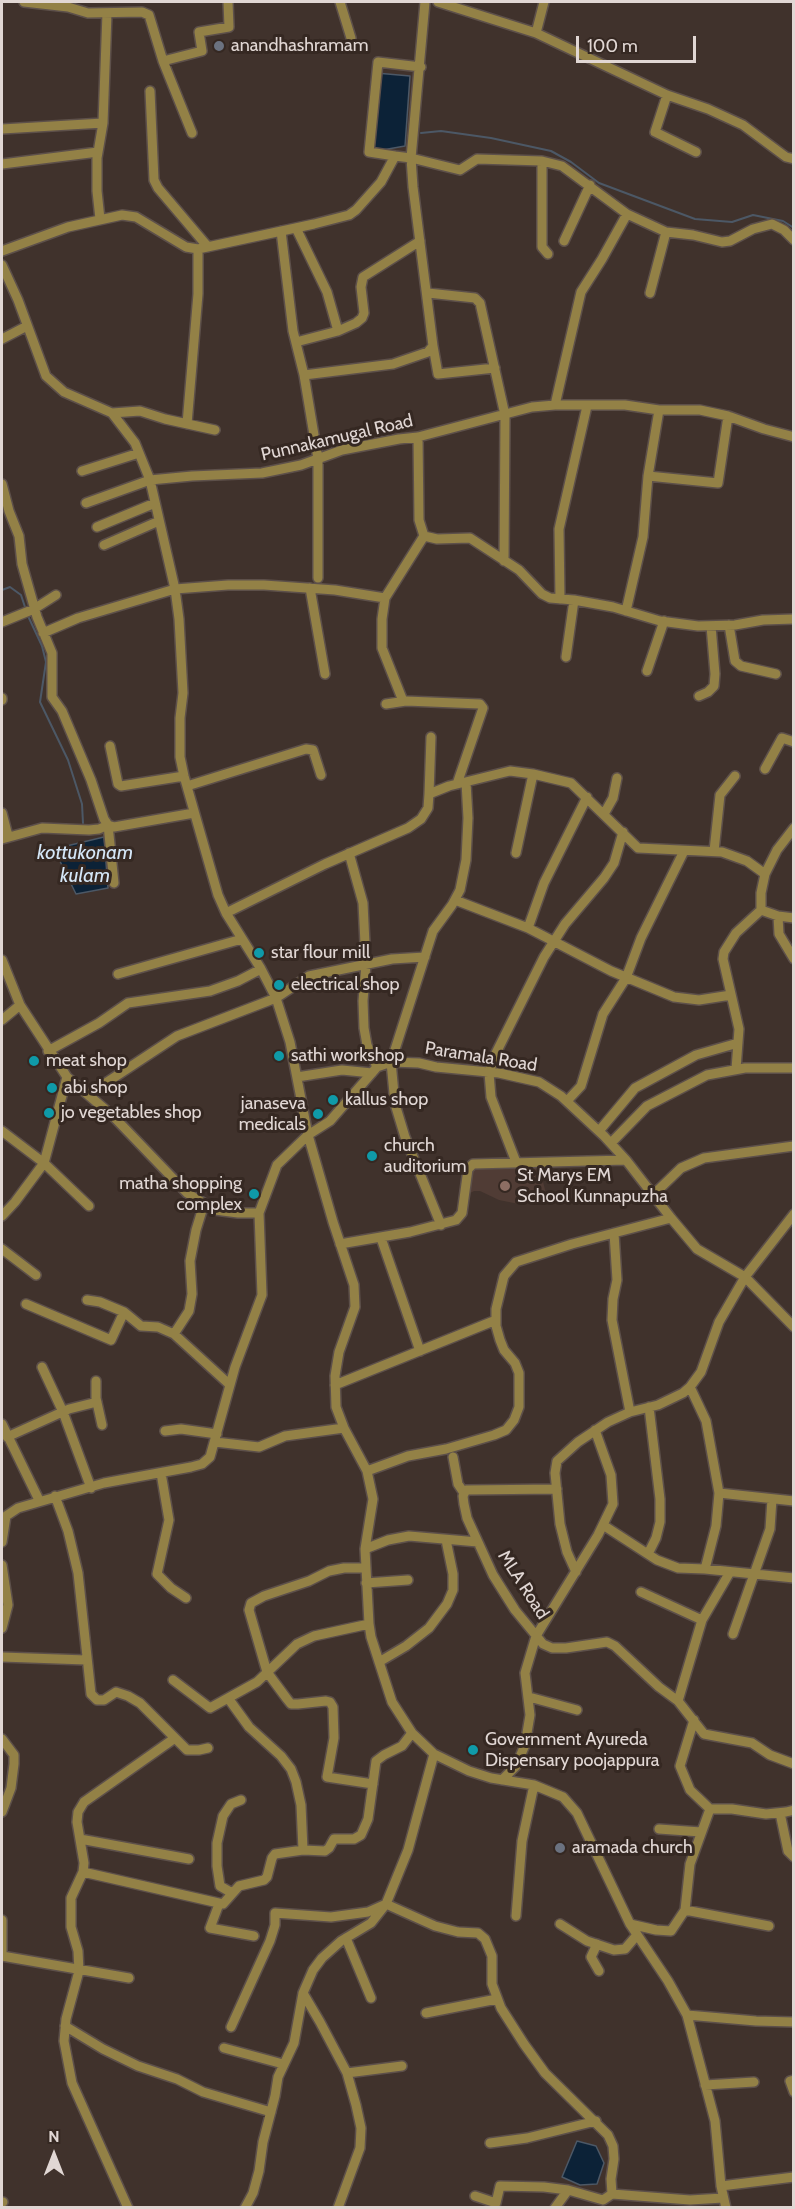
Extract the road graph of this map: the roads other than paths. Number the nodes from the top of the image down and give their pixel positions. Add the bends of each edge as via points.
1 (24, 2) edge
2 (228, 2) edge
3 (340, 2) edge
4 (426, 2) edge
5 (438, 2) edge
6 (544, 2) edge
7 (68, 4) edge
8 (133, 7) edge
9 (107, 13) junction
10 (536, 33) junction
11 (351, 38) dead end
12 (163, 61) junction
13 (421, 67) junction
14 (150, 91) dead end
15 (668, 95) junction
16 (103, 123) junction
17 (2, 129) edge
18 (192, 134) dead end
19 (98, 152) junction
20 (696, 152) dead end
21 (395, 156) junction
22 (411, 158) junction
23 (794, 159) edge
24 (542, 161) junction
25 (2, 164) edge
26 (590, 185) junction
27 (627, 214) junction
28 (100, 219) junction
29 (296, 228) junction
30 (281, 231) junction
31 (666, 232) junction
32 (794, 240) edge
33 (564, 241) dead end
34 (420, 242) junction
35 (208, 247) junction
36 (198, 249) junction
37 (2, 252) edge
38 (548, 254) dead end
39 (2, 265) edge
40 (428, 293) junction
41 (650, 293) dead end
42 (27, 326) junction
43 (338, 331) junction
44 (2, 339) edge
45 (296, 342) junction
46 (433, 346) junction
47 (495, 368) junction
48 (304, 375) junction
49 (555, 405) junction
50 (587, 406) junction
51 (659, 410) junction
52 (112, 413) junction
53 (505, 415) junction
54 (728, 416) junction
55 (187, 424) junction
56 (215, 430) dead end
57 (418, 437) junction
58 (794, 437) edge
59 (139, 453) junction
60 (318, 459) junction
61 (82, 471) dead end
62 (648, 476) junction
63 (150, 480) junction
64 (2, 484) edge
65 (86, 503) dead end
66 (155, 503) junction
67 (159, 521) junction
68 (97, 527) dead end
69 (424, 536) junction
70 (104, 545) dead end
71 (504, 561) junction
72 (318, 578) dead end
73 (310, 588) junction
74 (175, 589) junction
75 (56, 595) dead end
76 (385, 598) junction
77 (560, 599) junction
78 (574, 600) junction
79 (34, 609) junction
80 (626, 611) junction
81 (794, 619) edge
82 (664, 621) junction
83 (2, 622) edge
84 (729, 625) junction
85 (711, 626) junction
86 (43, 633) junction
87 (566, 657) dead end
88 (647, 671) dead end
89 (325, 674) dead end
90 (776, 674) dead end
91 (699, 696) dead end
92 (403, 701) junction
93 (386, 705) dead end
94 (431, 737) dead end
95 (794, 742) edge
96 (110, 746) dead end
97 (765, 769) dead end
98 (533, 774) junction
99 (321, 775) dead end
100 (735, 776) dead end
101 (617, 778) dead end
102 (185, 781) junction
103 (461, 783) junction
104 (429, 794) junction
105 (586, 797) junction
106 (2, 813) edge
107 (194, 813) junction
108 (604, 814) junction
109 (108, 825) junction
110 (794, 828) edge
111 (622, 831) junction
112 (5, 838) edge
113 (684, 851) junction
114 (714, 851) junction
115 (349, 853) junction
116 (516, 853) dead end
117 (765, 874) junction
118 (114, 883) dead end
119 (455, 900) junction
120 (762, 910) junction
121 (226, 914) junction
122 (778, 916) junction
123 (794, 918) edge
124 (528, 928) junction
125 (242, 939) junction
126 (554, 941) junction
127 (425, 957) junction
128 (794, 959) edge
129 (2, 960) edge
130 (366, 964) junction
131 (261, 969) junction
132 (118, 974) dead end
133 (626, 978) junction
134 (731, 995) junction
135 (276, 998) junction
136 (20, 1005) junction
137 (2, 1020) edge
138 (738, 1043) junction
139 (48, 1051) junction
140 (391, 1062) junction
141 (794, 1068) edge
142 (736, 1069) junction
143 (374, 1070) junction
144 (489, 1073) junction
145 (67, 1077) junction
146 (297, 1077) junction
147 (88, 1094) junction
148 (567, 1101) junction
149 (2, 1131) edge
150 (599, 1131) junction
151 (308, 1135) junction
152 (611, 1143) junction
153 (794, 1146) edge
154 (626, 1160) junction
155 (516, 1162) junction
156 (44, 1163) junction
157 (653, 1195) junction
158 (204, 1204) junction
159 (88, 1206) dead end
160 (259, 1213) junction
161 (794, 1214) edge
162 (2, 1216) edge
163 (670, 1218) junction
164 (441, 1225) junction
165 (614, 1233) junction
166 (381, 1238) junction
167 (340, 1244) junction
168 (2, 1250) edge
169 (36, 1275) dead end
170 (746, 1277) junction
171 (87, 1300) dead end
172 (26, 1304) dead end
173 (124, 1312) junction
174 (496, 1320) junction
175 (794, 1327) edge
176 (174, 1334) junction
177 (420, 1352) junction
178 (42, 1367) dead end
179 (96, 1381) dead end
180 (230, 1385) junction
181 (335, 1385) junction
182 (690, 1387) junction
183 (97, 1402) junction
184 (649, 1407) junction
185 (63, 1412) junction
186 (630, 1412) junction
187 (2, 1424) edge
188 (102, 1425) dead end
189 (344, 1428) junction
190 (595, 1430) junction
191 (165, 1431) dead end
192 (7, 1437) junction
193 (216, 1438) junction
194 (453, 1457) dead end
195 (367, 1471) junction
196 (162, 1473) junction
197 (91, 1488) junction
198 (557, 1489) junction
199 (464, 1493) junction
200 (719, 1493) junction
201 (55, 1496) junction
202 (772, 1499) junction
203 (39, 1500) junction
204 (794, 1501) edge
205 (4, 1514) edge
206 (603, 1525) junction
207 (2, 1540) edge
208 (446, 1540) junction
209 (478, 1542) junction
210 (365, 1549) junction
211 (648, 1554) junction
212 (2, 1565) edge
213 (365, 1568) junction
214 (705, 1569) junction
215 (576, 1572) junction
216 (730, 1572) junction
217 (756, 1573) junction
218 (794, 1578) edge
219 (408, 1580) dead end
220 (366, 1583) junction
221 (4, 1591) edge
222 (641, 1592) dead end
223 (186, 1598) dead end
224 (702, 1620) junction
225 (369, 1624) junction
226 (2, 1628) edge
227 (733, 1634) dead end
228 (536, 1636) junction
229 (2, 1657) edge
230 (86, 1660) junction
231 (379, 1662) junction
232 (267, 1672) junction
233 (173, 1680) dead end
234 (529, 1697) junction
235 (228, 1698) junction
236 (678, 1701) junction
237 (577, 1710) dead end
238 (694, 1720) junction
239 (412, 1733) junction
240 (175, 1738) junction
241 (2, 1739) edge
242 (208, 1748) dead end
243 (434, 1754) junction
244 (794, 1764) edge
245 (502, 1780) junction
246 (373, 1784) junction
247 (534, 1785) junction
248 (241, 1800) dead end
249 (711, 1809) junction
250 (794, 1810) edge
251 (2, 1812) edge
252 (780, 1813) junction
253 (659, 1829) dead end
254 (702, 1832) junction
255 (80, 1839) junction
256 (303, 1850) junction
257 (794, 1857) edge
258 (189, 1859) dead end
259 (82, 1872) junction
260 (232, 1893) junction
261 (219, 1904) junction
262 (386, 1904) junction
263 (686, 1910) junction
264 (516, 1916) dead end
265 (2, 1920) edge
266 (560, 1924) dead end
267 (630, 1924) junction
268 (769, 1926) dead end
269 (637, 1935) junction
270 (254, 1936) dead end
271 (346, 1938) junction
272 (597, 1944) junction
273 (2, 1956) edge
274 (79, 1971) junction
275 (599, 1971) dead end
276 (129, 1978) dead end
277 (303, 1994) junction
278 (371, 1998) dead end
279 (497, 1999) junction
280 (426, 2013) dead end
281 (687, 2015) junction
282 (794, 2022) edge
283 (65, 2026) junction
284 (231, 2027) dead end
285 (224, 2048) dead end
286 (283, 2064) junction
287 (402, 2066) dead end
288 (347, 2073) junction
289 (794, 2080) edge
290 (754, 2082) dead end
291 (705, 2085) junction
292 (794, 2092) edge
293 (271, 2112) junction
294 (596, 2121) junction
295 (490, 2143) dead end
296 (794, 2178) edge
297 (721, 2186) junction
298 (568, 2190) junction
299 (612, 2194) junction
300 (475, 2196) dead end
301 (725, 2203) edge
302 (128, 2208) edge
303 (245, 2208) edge
304 (338, 2208) edge
305 (555, 2208) edge

1 - 7 street
2 - 12 street via 229,27 199,32 202,51
3 - 11 street
4 - 13 street
5 - 10 street
6 - 10 street
7 - 9 street via 88,14
8 - 9 street
8 - 12 street via 148,15
9 - 16 street
10 - 15 street
12 - 18 street
13 - 21 street via 378,62 369,152
13 - 22 street
14 - 35 street via 154,180
15 - 20 street via 655,132
15 - 23 street via 743,125
16 - 17 street
16 - 19 street
19 - 25 street
19 - 28 street
21 - 22 street
21 - 29 street via 381,182 356,210
22 - 24 street via 460,170 477,159
22 - 34 street
24 - 26 street via 562,165
24 - 38 street via 542,247
26 - 27 street
26 - 33 street
27 - 31 street
27 - 49 street via 581,292
28 - 36 street via 136,217 186,247
28 - 37 street via 47,233
29 - 30 street
29 - 43 street via 327,292
30 - 35 street
30 - 45 street
31 - 32 street via 722,242 772,224
31 - 41 street
34 - 40 street
34 - 43 street via 363,277 362,318
35 - 36 street
36 - 55 street
39 - 42 street
40 - 46 street
40 - 47 street via 474,298 480,303
42 - 44 street
42 - 52 street via 46,376 64,392
43 - 45 street
45 - 48 street
46 - 47 street via 438,374
46 - 48 street via 428,352 393,364
47 - 53 street
48 - 60 street
49 - 50 street, Punnakamugal Road
49 - 53 street, Punnakamugal Road
50 - 51 street, Punnakamugal Road via 625,405
50 - 77 street via 559,530
51 - 54 street, Punnakamugal Road via 700,410
51 - 62 street
52 - 55 street via 140,411
52 - 59 street
53 - 57 street, Punnakamugal Road
53 - 71 street
54 - 58 street, Punnakamugal Road
54 - 62 street via 717,483
55 - 56 street
57 - 60 street, Punnakamugal Road via 342,450
57 - 69 street via 419,520
59 - 61 street
59 - 63 street
60 - 63 street, Punnakamugal Road via 262,473
60 - 72 street
62 - 80 street via 643,537
63 - 65 street, Punnakamugal Road
63 - 66 street
64 - 79 street via 19,536
66 - 67 street
66 - 68 street
67 - 70 street
67 - 74 street
69 - 71 street via 470,538
69 - 76 street
71 - 77 street via 519,570 542,594
73 - 74 street via 228,585
73 - 76 street
73 - 89 street
74 - 86 street via 78,618
74 - 102 street via 183,669 180,757
75 - 79 street
76 - 92 street via 382,648
77 - 78 street
78 - 80 street
78 - 87 street
79 - 83 street
79 - 86 street
80 - 82 street
81 - 84 street
82 - 85 street
82 - 88 street
84 - 85 street
84 - 90 street via 735,661
85 - 91 street via 714,686
86 - 109 street via 52,653 52,696 62,711
92 - 93 street
92 - 103 street via 480,704 483,708
94 - 104 street
95 - 97 street via 782,738
96 - 102 street via 121,786
98 - 103 street via 510,771
98 - 105 street via 571,783
98 - 116 street
99 - 102 street via 313,750 306,749
100 - 114 street via 720,795
101 - 108 street via 613,798
102 - 107 street
103 - 104 street
103 - 119 street via 468,818 466,860
104 - 115 street via 428,808 421,819
105 - 108 street
105 - 124 street via 544,883
106 - 112 street
107 - 109 street
107 - 121 street
108 - 111 street
109 - 112 street via 89,830 42,828
109 - 118 street
110 - 117 street
111 - 113 street via 638,848
111 - 126 street via 614,863
113 - 114 street
113 - 133 street via 645,929
114 - 117 street via 747,861
115 - 121 street
115 - 130 street via 363,903
117 - 120 street via 760,893
119 - 124 street
119 - 127 street via 433,931
120 - 122 street
120 - 134 street via 736,933 724,952 723,965
121 - 125 street
122 - 123 street
122 - 128 street via 779,934
124 - 126 street
125 - 131 street
125 - 132 street
126 - 133 street
126 - 144 street via 534,974
127 - 130 street
127 - 140 street
129 - 136 street
130 - 135 street via 309,976
130 - 143 street via 364,1028
131 - 135 street
131 - 139 street via 210,991 128,1003
133 - 134 street via 687,1000
133 - 148 street via 603,1014 581,1086
134 - 138 street via 739,1029
135 - 146 street
135 - 147 street via 177,1036
136 - 137 street
136 - 139 street
138 - 142 street
138 - 150 street via 696,1055 635,1088
139 - 145 street
140 - 143 street, Paramala Road
140 - 144 street, Paramala Road
140 - 164 street via 398,1115
141 - 142 street
142 - 152 street via 707,1075 647,1106
143 - 146 street
143 - 151 street via 330,1121
144 - 148 street, Paramala Road via 539,1082
144 - 155 street via 491,1097
145 - 147 street
145 - 156 street
146 - 151 street
147 - 158 street via 187,1193
148 - 150 street, Paramala Road
149 - 156 street
150 - 152 street, Paramala Road
151 - 160 street via 277,1165
151 - 167 street
152 - 154 street, Paramala Road
153 - 157 street via 704,1158 681,1168
154 - 155 street
154 - 157 street, Paramala Road
155 - 164 street via 473,1164 465,1181 462,1213 456,1220
156 - 159 street
156 - 162 street
157 - 163 street, Paramala Road
158 - 160 street via 238,1213
158 - 176 street via 190,1261 189,1311
160 - 180 street via 262,1295
161 - 170 street
163 - 165 street
163 - 170 street, Paramala Road via 697,1249
164 - 166 street
165 - 174 street via 516,1262 501,1284
165 - 186 street via 617,1280 612,1320
166 - 167 street
166 - 177 street
167 - 181 street via 354,1285 355,1307 339,1352
168 - 169 street
170 - 175 street, Paramala Road
170 - 182 street via 719,1322 700,1372
171 - 173 street
172 - 173 street via 111,1340
173 - 176 street via 141,1326 158,1327
174 - 177 street
174 - 195 street via 504,1350 514,1363 520,1383 519,1407 506,1430
176 - 180 street
177 - 181 street
178 - 185 street
179 - 183 street
180 - 193 street
181 - 189 street via 336,1407
182 - 184 street
182 - 200 street via 706,1421
183 - 185 street
183 - 188 street
184 - 186 street
184 - 211 street via 660,1522
185 - 192 street
185 - 197 street
186 - 190 street
187 - 192 street
189 - 193 street via 285,1436 259,1447
189 - 195 street
190 - 198 street via 557,1461
190 - 206 street via 613,1491
191 - 193 street via 181,1429
192 - 203 street
193 - 196 street via 210,1457 202,1464
194 - 199 street via 458,1484
195 - 210 street via 373,1499
196 - 197 street
196 - 223 street via 169,1520 157,1574
197 - 201 street
198 - 199 street
198 - 215 street via 560,1524
199 - 209 street via 467,1518
200 - 202 street
200 - 214 street via 716,1526
201 - 203 street
201 - 230 street via 78,1573
202 - 204 street
202 - 217 street via 770,1529
203 - 205 street
205 - 207 street
206 - 211 street
206 - 215 street
208 - 209 street, MLA Road
208 - 210 street, MLA Road via 409,1536
208 - 231 street via 453,1574 453,1590 447,1604 429,1628
209 - 228 street, MLA Road via 493,1575
210 - 213 street
211 - 214 street via 678,1568
212 - 221 street
213 - 220 street
213 - 232 street via 329,1571 251,1603 249,1610
214 - 216 street
215 - 228 street
216 - 217 street
216 - 224 street
217 - 218 street
217 - 227 street
219 - 220 street
220 - 225 street
221 - 226 street via 8,1605
222 - 224 street
224 - 236 street
225 - 231 street
225 - 232 street via 314,1636 297,1644
228 - 234 street via 525,1673
228 - 236 street, MLA Road via 552,1648 607,1642
229 - 230 street
230 - 240 street via 91,1695 97,1700 116,1692 128,1696
231 - 239 street via 392,1702
232 - 235 street
232 - 246 street via 291,1704 326,1701 333,1707 334,1738 327,1777
233 - 235 street via 210,1708
234 - 237 street
234 - 245 street via 525,1745 516,1766
235 - 256 street via 249,1727 291,1769 299,1794
236 - 238 street, MLA Road
238 - 244 street, MLA Road via 704,1734 752,1743
238 - 249 street via 680,1766 690,1790
239 - 243 street
239 - 246 street via 402,1746 376,1761
240 - 242 street via 186,1750
240 - 255 street via 84,1802 78,1812
241 - 251 street via 14,1755
243 - 245 street via 469,1771
243 - 262 street via 408,1850
245 - 247 street
246 - 256 street via 368,1819 361,1835 334,1839 325,1851
247 - 264 street via 522,1841
247 - 267 street via 563,1797 577,1813
248 - 260 street via 231,1804 224,1816 217,1844 220,1886
249 - 252 street
249 - 254 street
250 - 252 street
252 - 257 street via 788,1851
253 - 254 street
254 - 263 street via 690,1864
255 - 258 street
255 - 259 street
256 - 260 street via 275,1854 264,1880 239,1886
259 - 261 street
259 - 274 street via 71,1898 71,1927
260 - 261 street
261 - 270 street via 210,1928
262 - 271 street via 370,1923
262 - 279 street via 435,1926 478,1933 492,1956 492,1984
262 - 284 street via 368,1912 331,1917 275,1913 270,1941
263 - 267 street via 671,1931
263 - 268 street
265 - 273 street
266 - 272 street
267 - 269 street
269 - 272 street via 625,1949
269 - 281 street
271 - 277 street via 322,1958
271 - 278 street
272 - 275 street via 591,1956
273 - 274 street
274 - 276 street
274 - 283 street
277 - 286 street via 294,2043
277 - 288 street
279 - 280 street
279 - 294 street via 545,2073
281 - 282 street
281 - 291 street
283 - 293 street via 138,2066 202,2092
283 - 302 street via 72,2083
285 - 286 street
286 - 293 street
287 - 288 street
288 - 304 street via 359,2120 360,2148
289 - 292 street via 790,2081
290 - 291 street
291 - 297 street via 717,2137
293 - 303 street via 260,2171
294 - 295 street
294 - 299 street via 613,2146
296 - 297 street
297 - 301 street
298 - 299 street via 603,2200
298 - 300 street via 500,2187 496,2203
298 - 305 street
299 - 301 street

